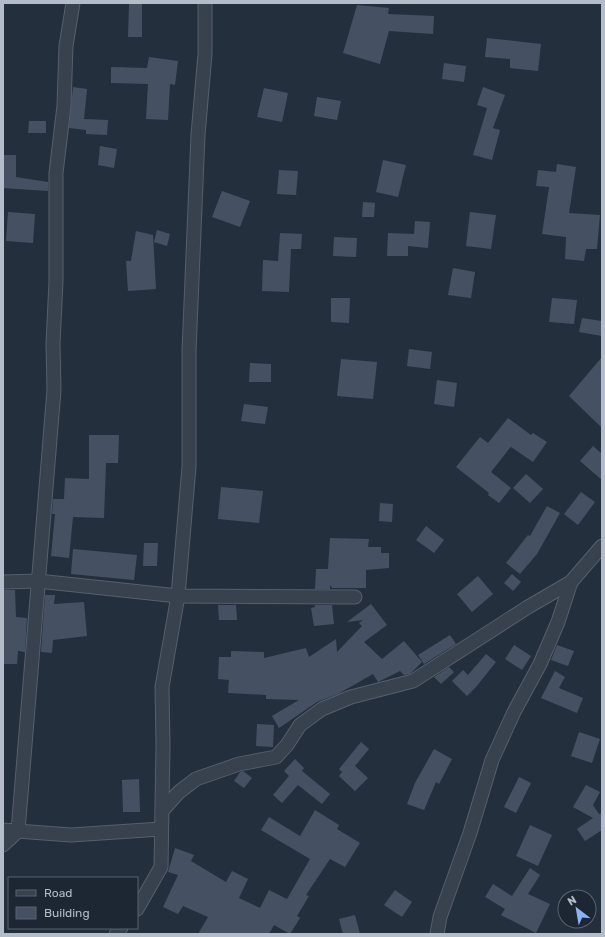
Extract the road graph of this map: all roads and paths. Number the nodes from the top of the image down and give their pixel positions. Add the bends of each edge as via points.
1 (73, 3) edge
2 (205, 3) edge
3 (602, 546) edge
4 (38, 581) junction
5 (3, 582) edge
6 (570, 582) junction
7 (178, 596) junction
8 (355, 597) dead end
9 (162, 811) junction
10 (161, 829) junction
11 (3, 830) edge
12 (18, 831) junction
13 (3, 845) edge
14 (138, 907) edge
15 (437, 934) edge

1 - 4 street via 66,46 64,106 56,173 54,390
2 - 7 street via 206,54 198,135 189,350 189,467
3 - 6 street
4 - 5 street
4 - 7 street
4 - 12 street
6 - 9 street via 414,681 350,697 322,709 300,725 276,757 239,764 196,780 179,792
6 - 15 street via 558,622 540,664 492,760 440,917
7 - 8 street
7 - 9 street via 162,687
9 - 10 street
10 - 12 street via 71,834
10 - 14 street via 161,867
11 - 12 street
12 - 13 street

